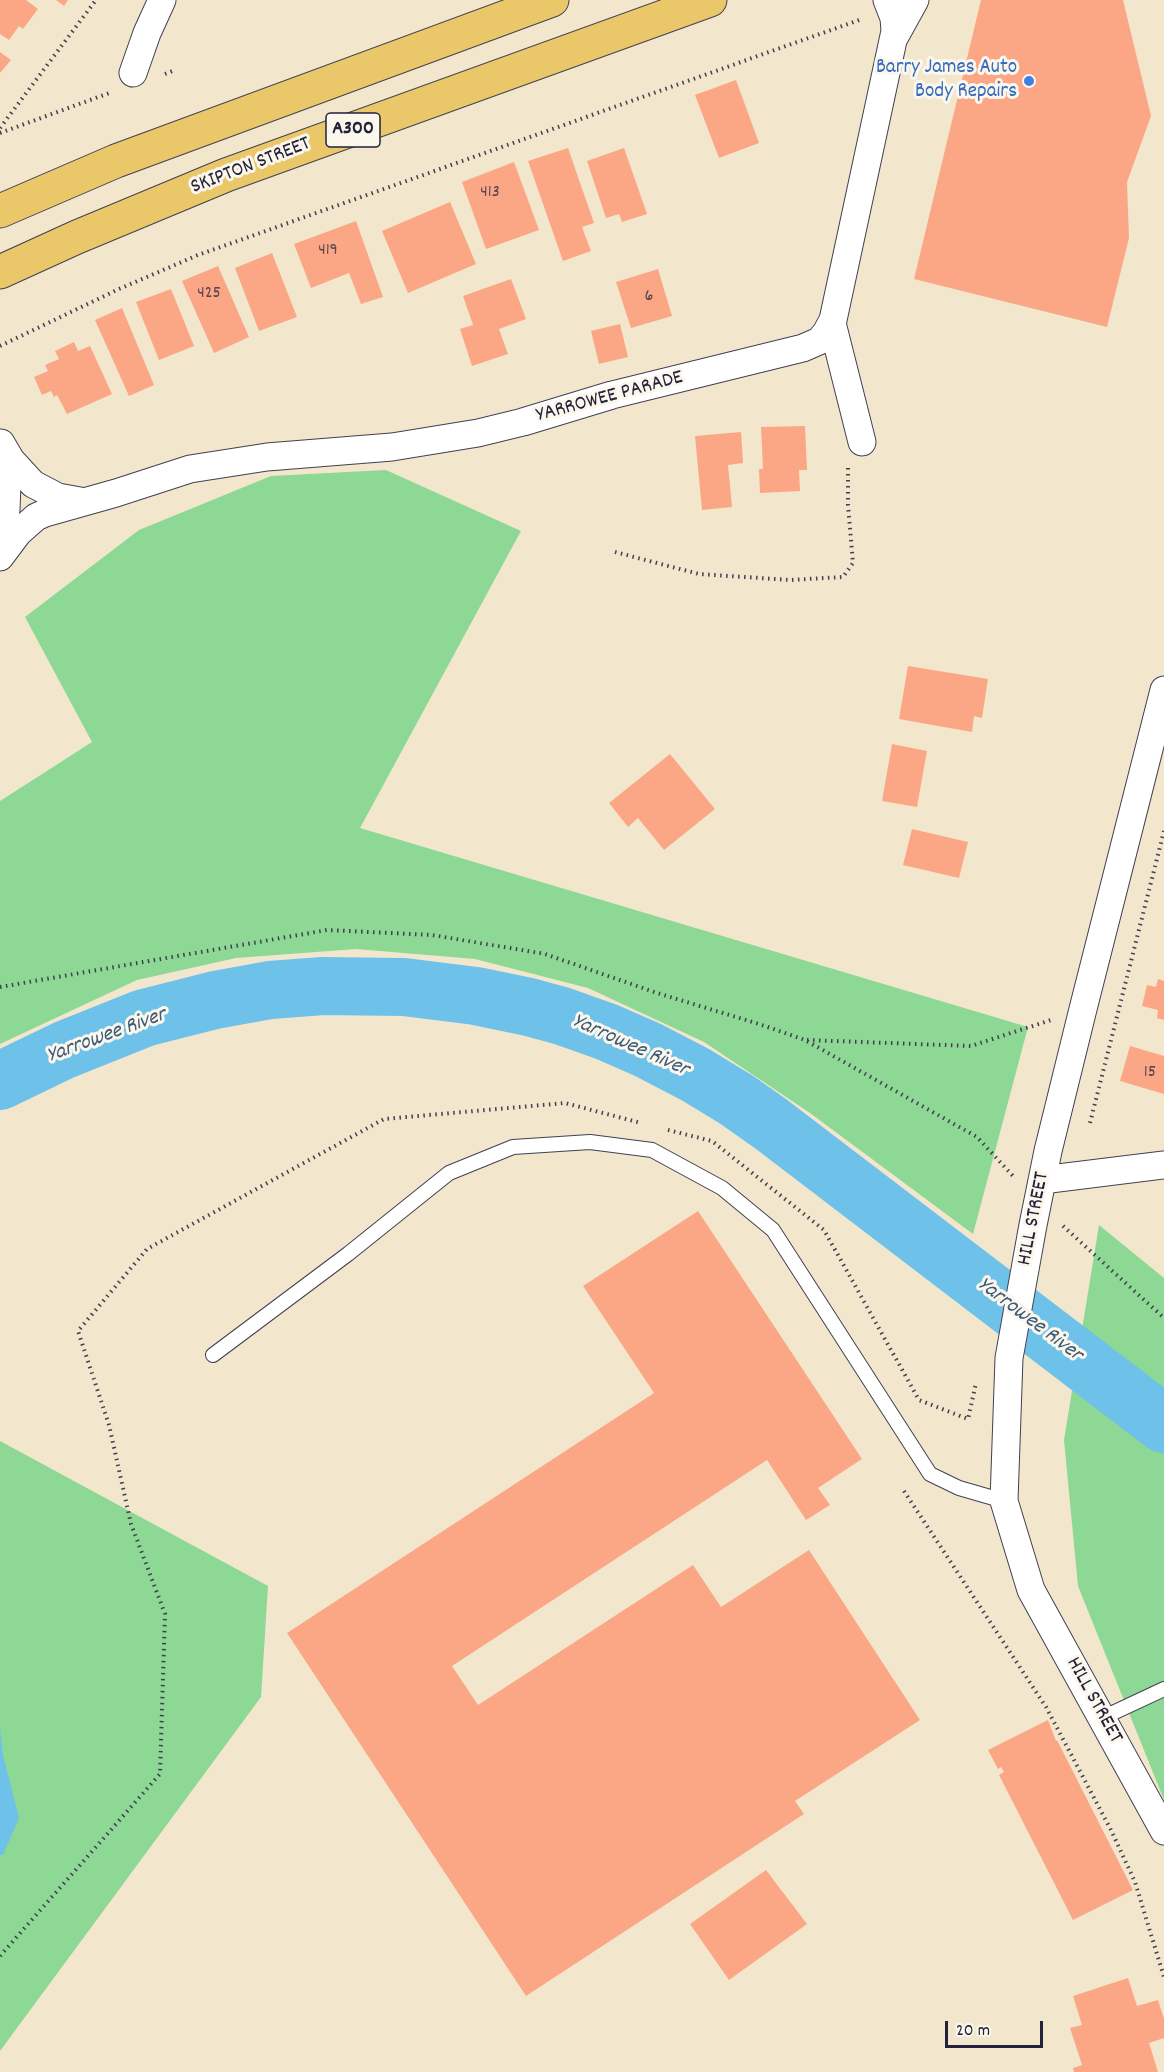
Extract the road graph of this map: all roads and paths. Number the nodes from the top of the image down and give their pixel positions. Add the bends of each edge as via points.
1 (96, 0) edge
2 (162, 0) edge
3 (552, 0) edge
4 (710, 0) edge
5 (898, 3) edge
6 (176, 70) dead end
7 (144, 75) joint
8 (113, 92) dead end
9 (0, 130) edge
10 (0, 211) edge
11 (0, 272) edge
12 (832, 323) junction
13 (0, 346) edge
14 (862, 439) joint
15 (0, 442) edge
16 (93, 499) junction
17 (0, 542) edge
18 (615, 552) dead end
19 (0, 557) edge
20 (1164, 690) edge
21 (1164, 831) edge
22 (0, 987) edge
23 (1083, 1009) junction
24 (805, 1040) junction
25 (1090, 1123) dead end
26 (644, 1124) dead end
27 (666, 1130) dead end
28 (1164, 1165) edge
29 (1029, 1180) junction
30 (1072, 1236) dead end
31 (1164, 1318) edge
32 (213, 1355) dead end
33 (968, 1419) dead end
34 (903, 1491) dead end
35 (1004, 1501) junction
36 (1164, 1689) edge
37 (1102, 1718) junction
38 (1164, 1831) edge
39 (0, 1956) edge
40 (1164, 1977) edge

1 - 9 path
2 - 7 street via 147,33
3 - 10 highway, A300 via 116,161
4 - 11 highway, SKIPTON STREET / A300 via 226,175
5 - 12 street
5 - 13 path via 198,255
6 - 7 path
8 - 9 path
12 - 14 street
12 - 16 street, YARROWEE PARADE via 819,341 803,348 478,433 392,447 212,465
14 - 18 path via 850,458 847,477 853,563 843,577 790,580 699,574
15 - 16 street, YARROWEE PARADE via 18,469 40,489 71,500
15 - 17 street, YARROWEE PARADE via 7,484
16 - 19 street, YARROWEE PARADE via 36,517 11,540
20 - 23 street, HILL STREET
21 - 25 path
22 - 24 path via 327,930 432,935 545,954
23 - 24 path via 971,1046
23 - 29 street, HILL STREET
24 - 29 path via 977,1137
26 - 39 path via 565,1103 384,1119 147,1249 78,1331 109,1425 131,1524 165,1614 160,1774
27 - 33 path via 712,1141 824,1230 919,1400
28 - 29 street
29 - 35 street, HILL STREET via 1027,1264 1009,1358
30 - 31 path
32 - 35 lane via 449,1173 513,1147 590,1142 652,1150 722,1188 773,1230 930,1474 959,1488
34 - 40 path via 1046,1707 1135,1882
35 - 37 street, HILL STREET via 1031,1590
36 - 37 lane
37 - 38 street, HILL STREET

